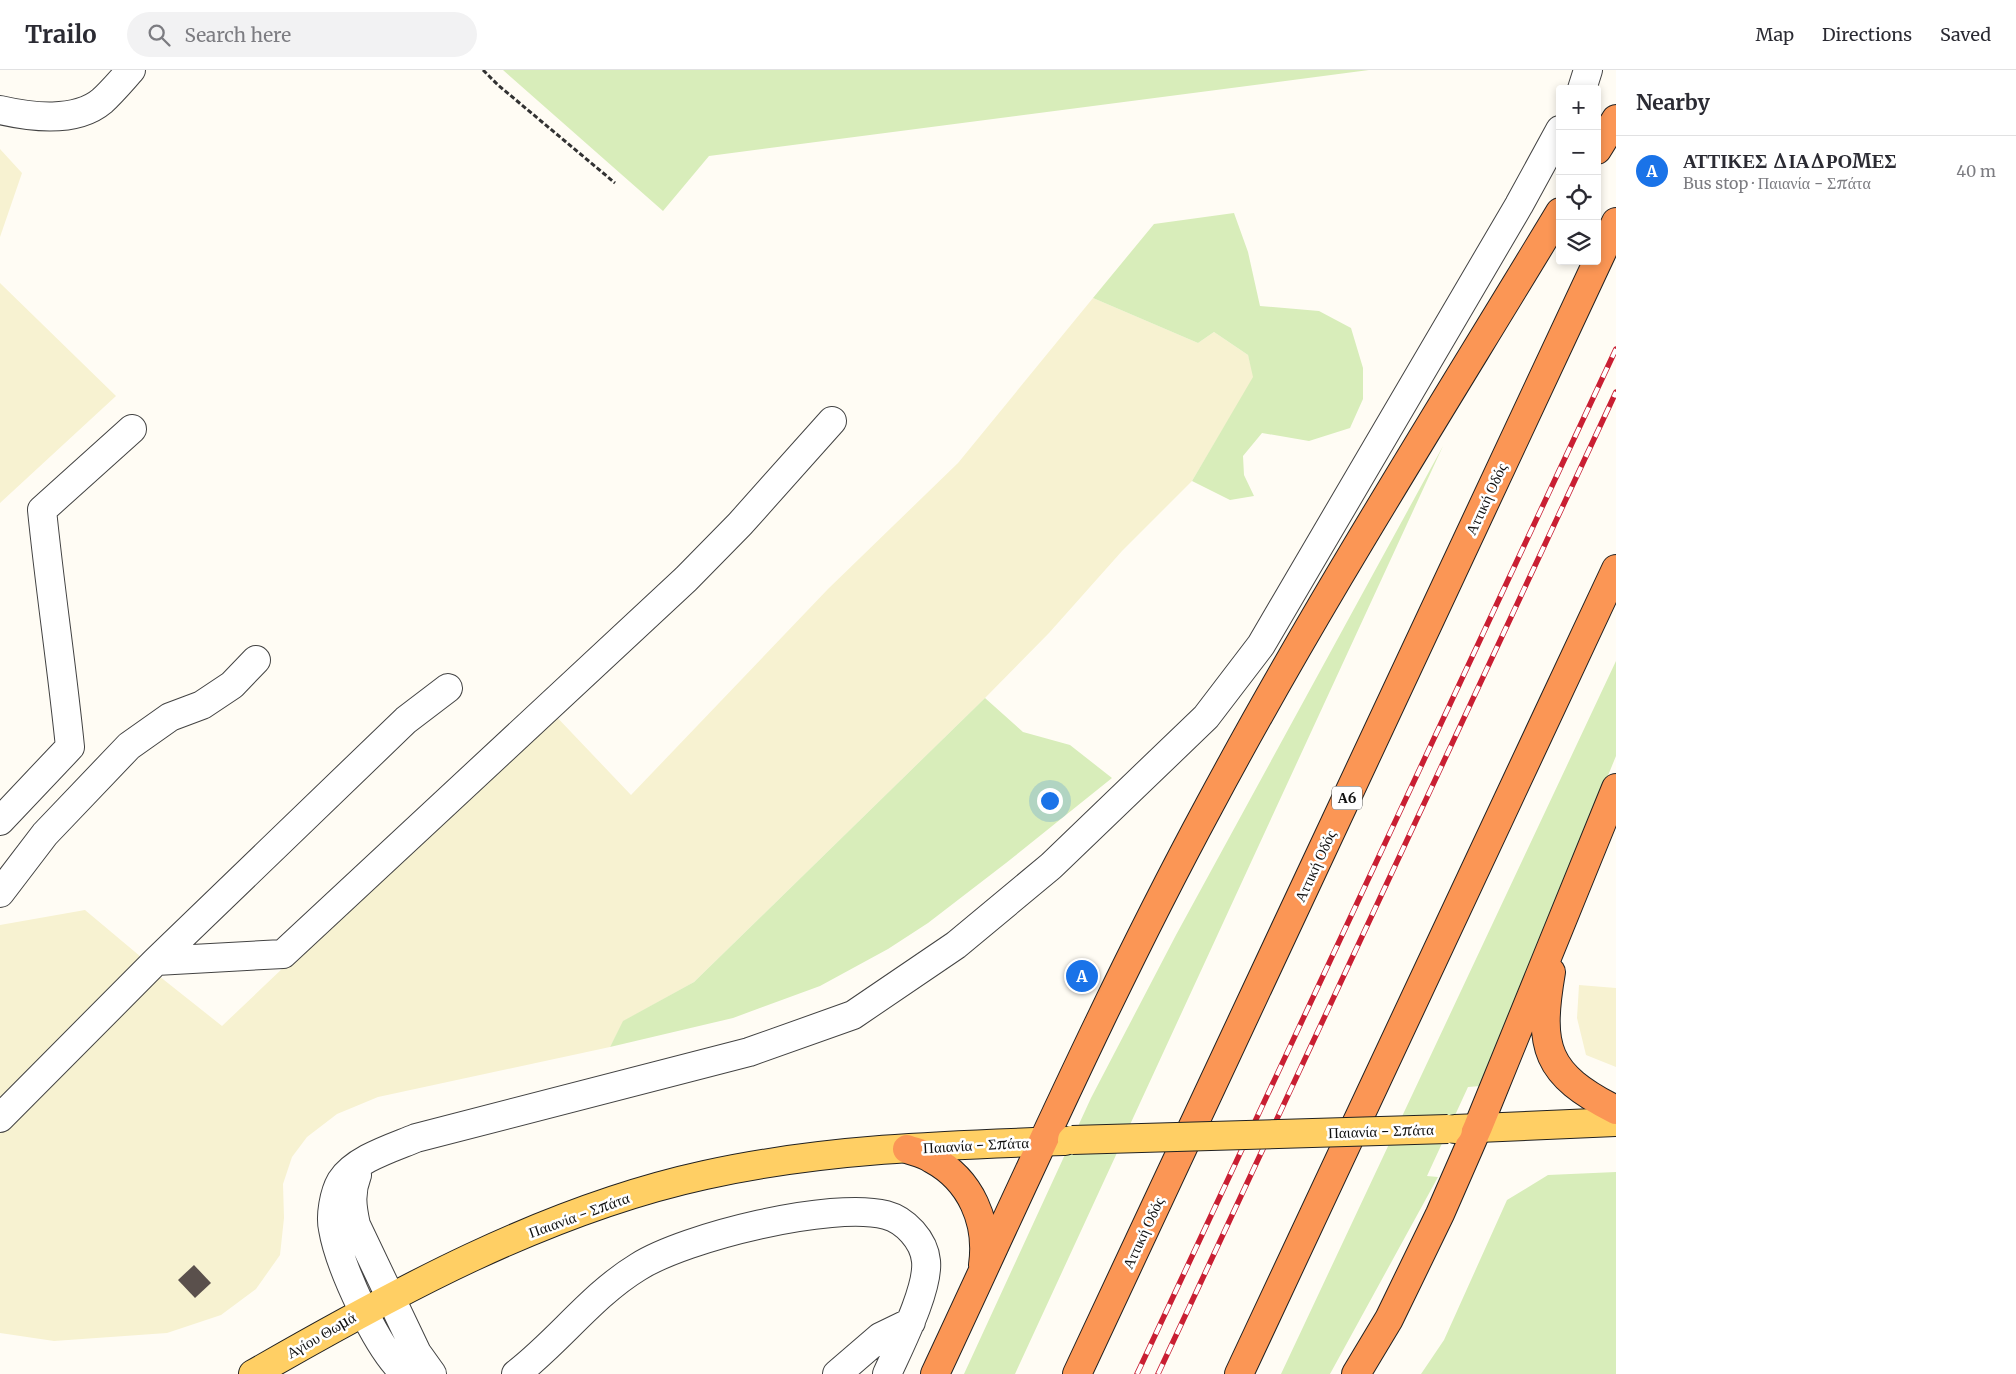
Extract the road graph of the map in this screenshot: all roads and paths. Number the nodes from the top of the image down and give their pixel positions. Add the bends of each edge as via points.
1 (131, 70) edge
2 (483, 70) edge
3 (1588, 70) edge
4 (1583, 85) edge
5 (0, 110) edge
6 (1616, 120) edge
7 (1556, 137) edge
8 (1601, 144) edge
9 (615, 183) dead end
10 (1556, 219) edge
11 (1616, 222) edge
12 (832, 421) dead end
13 (132, 429) dead end
14 (1616, 569) edge
15 (256, 660) dead end
16 (448, 688) dead end
17 (1616, 788) edge
18 (0, 821) edge
19 (0, 892) edge
20 (1559, 925) junction
21 (156, 961) junction
22 (1616, 1110) edge
23 (0, 1118) edge
24 (1616, 1122) edge
25 (1478, 1128) junction
26 (1044, 1141) junction
27 (907, 1149) junction
28 (363, 1160) junction
29 (981, 1275) junction
30 (392, 1297) junction
31 (364, 1310) junction
32 (911, 1322) junction
33 (253, 1374) edge
34 (406, 1374) edge
35 (432, 1374) edge
36 (516, 1374) edge
37 (837, 1374) edge
38 (887, 1374) edge
39 (935, 1374) edge
40 (1077, 1374) edge
41 (1239, 1374) edge
42 (1356, 1374) edge

1 - 5 street via 100,103 72,116 23,116
2 - 9 path
3 - 4 street
6 - 8 highway
7 - 28 street via 1261,646 1206,717 1051,866 956,945 853,1015 749,1052 416,1138
10 - 26 highway via 1337,579 1209,805 1144,929
11 - 40 highway, Αττική Οδός / Α6
12 - 21 street via 686,579 283,954
13 - 18 street via 42,510 70,747
14 - 41 highway
15 - 19 street via 232,685 202,705 170,717 130,746 45,834
16 - 21 street via 406,720
17 - 20 highway
20 - 22 highway via 1546,1006 1547,1046 1556,1065 1575,1085
20 - 25 highway
21 - 23 street
24 - 25 main road, Παιανία - Σπάτα
25 - 26 main road, Παιανία - Σπάτα, bridge
25 - 42 highway via 1415,1269
26 - 27 main road, Παιανία - Σπάτα
26 - 29 highway
27 - 29 highway via 932,1158 954,1174 971,1196 982,1221 985,1248
27 - 30 main road, Παιανία - Σπάτα via 757,1165 662,1186 566,1217
28 - 30 street via 351,1204 356,1225
28 - 31 street via 341,1181 334,1202 332,1228 342,1264
29 - 39 highway
30 - 31 main road, Παιανία - Σπάτα
30 - 35 street via 417,1353
31 - 33 main road, Αγίου Θωμά
31 - 34 street via 383,1346
32 - 36 street via 925,1276 924,1250 902,1222 887,1216 843,1211 764,1224 663,1254 637,1267 597,1298
32 - 37 street via 880,1337
32 - 38 street

